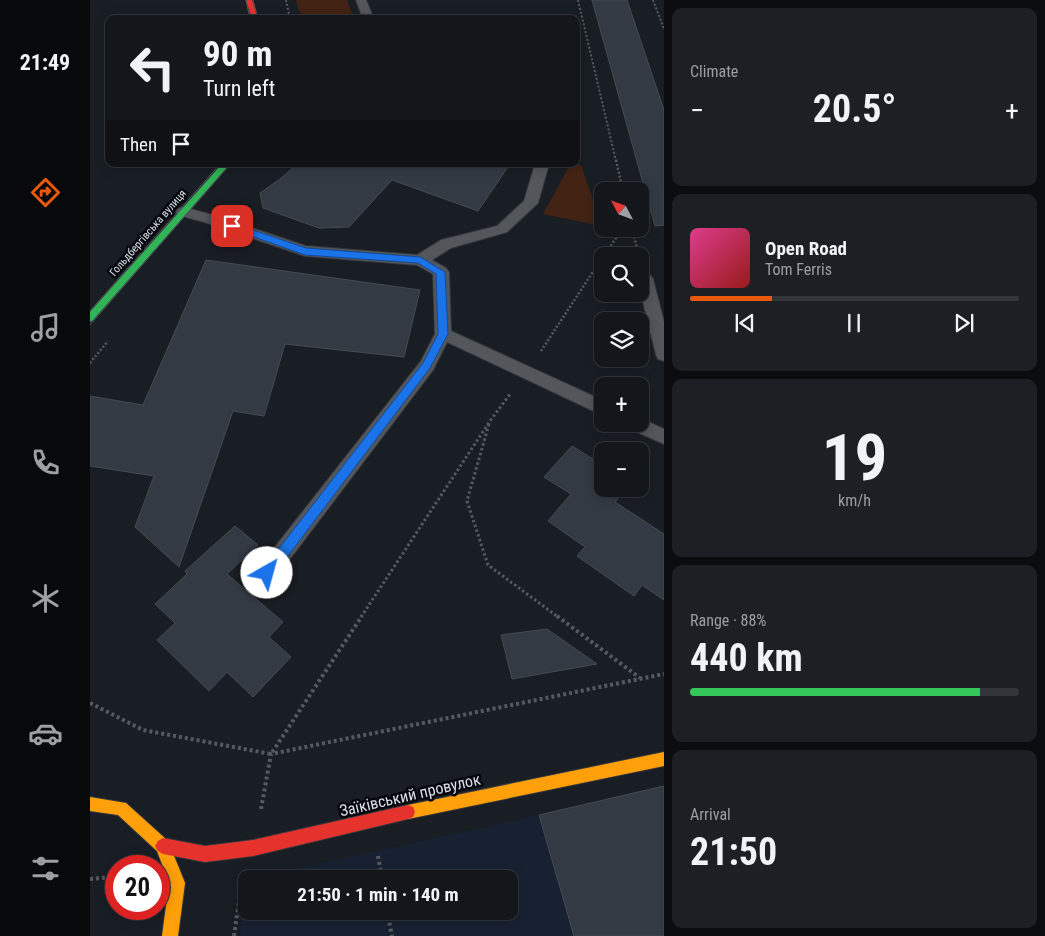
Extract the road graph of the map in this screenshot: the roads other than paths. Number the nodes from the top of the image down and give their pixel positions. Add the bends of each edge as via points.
1 (250, 0) edge
2 (361, 0) edge
3 (253, 15) edge
4 (367, 15) edge
5 (223, 167) edge
6 (541, 167) edge
7 (183, 212) junction
8 (420, 260) junction
9 (649, 295) edge
10 (90, 318) edge
11 (443, 334) junction
12 (664, 355) edge
13 (594, 404) edge
14 (649, 430) edge
15 (664, 437) edge
16 (267, 573) dead end
17 (664, 758) edge
18 (90, 804) edge
19 (163, 846) junction
20 (170, 936) edge

1 - 3 street
2 - 4 lane
5 - 7 street, Гольдбергівська вулиця
6 - 8 lane via 531,203 502,229 446,244
7 - 8 lane via 305,252
7 - 10 street, Гольдбергівська вулиця
8 - 11 lane via 441,272
9 - 12 lane
11 - 13 lane
11 - 16 lane via 426,366
14 - 15 lane
17 - 19 street, Заїківський провулок via 450,802 254,848 205,854
18 - 19 street via 122,808
19 - 20 street via 177,883

